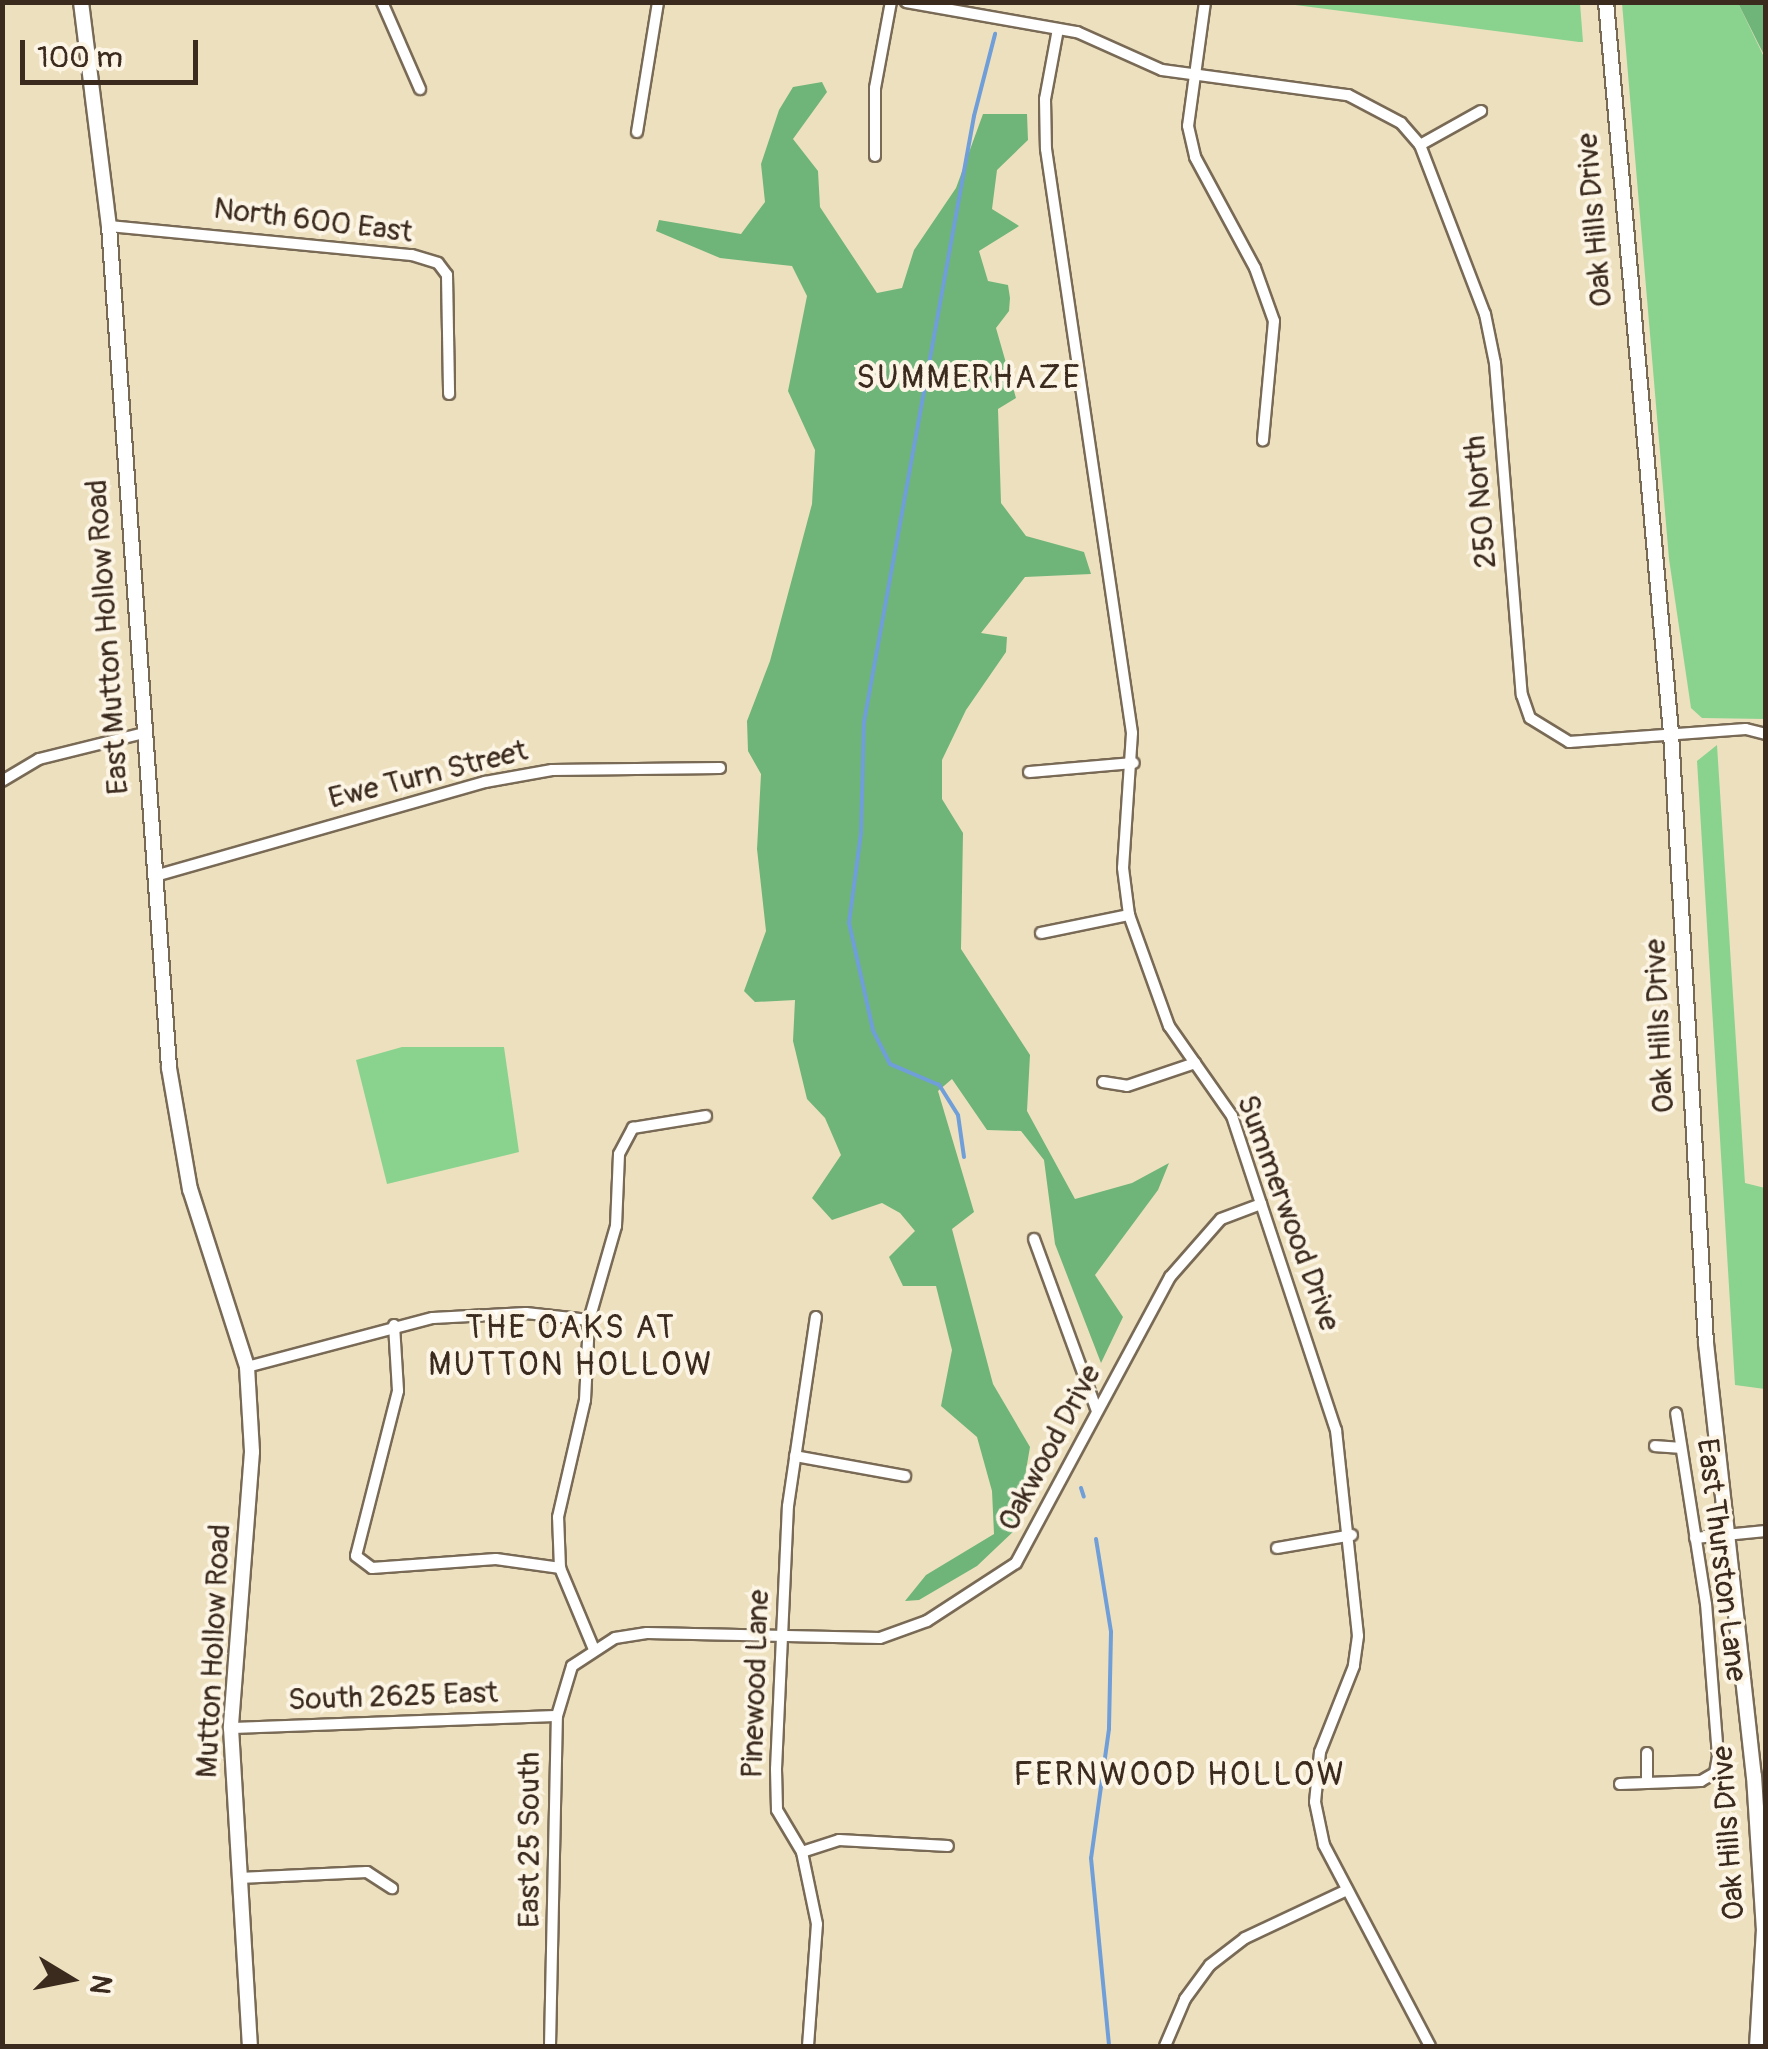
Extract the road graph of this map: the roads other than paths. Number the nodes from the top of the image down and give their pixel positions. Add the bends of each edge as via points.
1 (80, 2) edge
2 (382, 2) edge
3 (658, 2) edge
4 (891, 2) edge
5 (906, 2) edge
6 (1204, 2) edge
7 (1606, 2) edge
8 (1058, 29) junction
9 (1195, 74) junction
10 (420, 88) dead end
11 (1482, 111) dead end
12 (637, 132) dead end
13 (1420, 145) junction
14 (875, 156) dead end
15 (108, 226) junction
16 (450, 394) dead end
17 (1262, 440) dead end
18 (1671, 733) junction
19 (140, 734) junction
20 (1766, 734) edge
21 (1134, 763) junction
22 (720, 768) dead end
23 (1028, 772) dead end
24 (2, 781) edge
25 (155, 876) junction
26 (1129, 915) junction
27 (1041, 933) dead end
28 (1194, 1063) junction
29 (1103, 1082) dead end
30 (706, 1116) dead end
31 (1262, 1204) junction
32 (1034, 1239) dead end
33 (214, 1264) joint
34 (816, 1317) dead end
35 (588, 1320) junction
36 (394, 1325) junction
37 (247, 1366) junction
38 (1097, 1412) junction
39 (1676, 1413) dead end
40 (1655, 1446) dead end
41 (1681, 1448) junction
42 (794, 1456) junction
43 (904, 1476) dead end
44 (1766, 1531) edge
45 (1730, 1534) junction
46 (1352, 1535) junction
47 (1695, 1538) junction
48 (1277, 1548) dead end
49 (560, 1568) junction
50 (782, 1639) junction
51 (594, 1648) junction
52 (557, 1716) junction
53 (231, 1728) junction
54 (1647, 1753) dead end
55 (1620, 1784) dead end
56 (1647, 1784) junction
57 (948, 1846) dead end
58 (802, 1852) junction
59 (239, 1878) junction
60 (392, 1888) dead end
61 (1347, 1890) junction
62 (250, 2046) edge
63 (550, 2046) edge
64 (808, 2046) edge
65 (1164, 2046) edge
66 (1430, 2046) edge
67 (1757, 2046) edge

1 - 15 street, East Mutton Hollow Road
2 - 10 street
3 - 12 street
4 - 14 street via 876,88
5 - 8 street
6 - 9 street
7 - 18 street, Oak Hills Drive
8 - 9 street via 1162,70
8 - 21 street, Summerwood Drive via 1045,99 1046,148
9 - 13 street via 1348,95 1378,106
9 - 17 street via 1188,126 1196,157 1255,268 1274,321
11 - 13 street
13 - 18 street, 250 North via 1485,314 1495,363 1522,695 1530,718 1569,742
15 - 16 street, North 600 East via 412,255 438,264 447,274
15 - 19 street, East Mutton Hollow Road
18 - 20 street
18 - 45 street, Oak Hills Drive via 1706,1343
19 - 24 street via 39,760
19 - 25 street, East Mutton Hollow Road
21 - 23 street
21 - 26 street, Summerwood Drive via 1122,868
22 - 25 street, Ewe Turn Street via 552,770 485,782
25 - 33 street, East Mutton Hollow Road via 174,1109
26 - 27 street
26 - 28 street, Summerwood Drive via 1154,992
28 - 29 street via 1127,1086
28 - 31 street, Summerwood Drive via 1232,1116
30 - 35 street via 634,1128 623,1138 616,1226
31 - 38 street, Oakwood Drive via 1221,1219 1170,1277
31 - 46 street, Summerwood Drive via 1336,1430
32 - 38 street
33 - 37 street, Mutton Hollow Road
34 - 42 street, Pinewood Lane
35 - 36 street via 474,1313
35 - 49 street via 585,1400 560,1484
36 - 37 street
36 - 49 street via 398,1391 356,1556 372,1568 496,1558
37 - 53 street, Mutton Hollow Road via 252,1452
38 - 50 street, Oakwood Drive via 1016,1563 904,1632 849,1642
39 - 41 street, East Thurston Lane
40 - 41 street
41 - 47 street, East Thurston Lane
42 - 43 street
42 - 50 street, Pinewood Lane
44 - 45 street
45 - 47 street
45 - 67 street, Oak Hills Drive via 1764,1929
46 - 48 street
46 - 61 street, Summerwood Drive via 1354,1666 1320,1752 1315,1802 1324,1845
47 - 56 street, East Thurston Lane via 1710,1661 1714,1773 1701,1782
49 - 51 street
50 - 51 street, Oakwood Drive via 647,1633
50 - 58 street, Pinewood Lane via 778,1810
51 - 52 street, East 25 South via 572,1666
52 - 53 street, South 2625 East
52 - 63 street, East 25 South
53 - 59 street, Mutton Hollow Road
54 - 56 street
55 - 56 street
57 - 58 street via 840,1840
58 - 64 street, Pinewood Lane via 817,1924
59 - 60 street via 367,1872
59 - 62 street, Mutton Hollow Road
61 - 65 street via 1244,1938 1210,1965
61 - 66 street, Summerwood Drive

